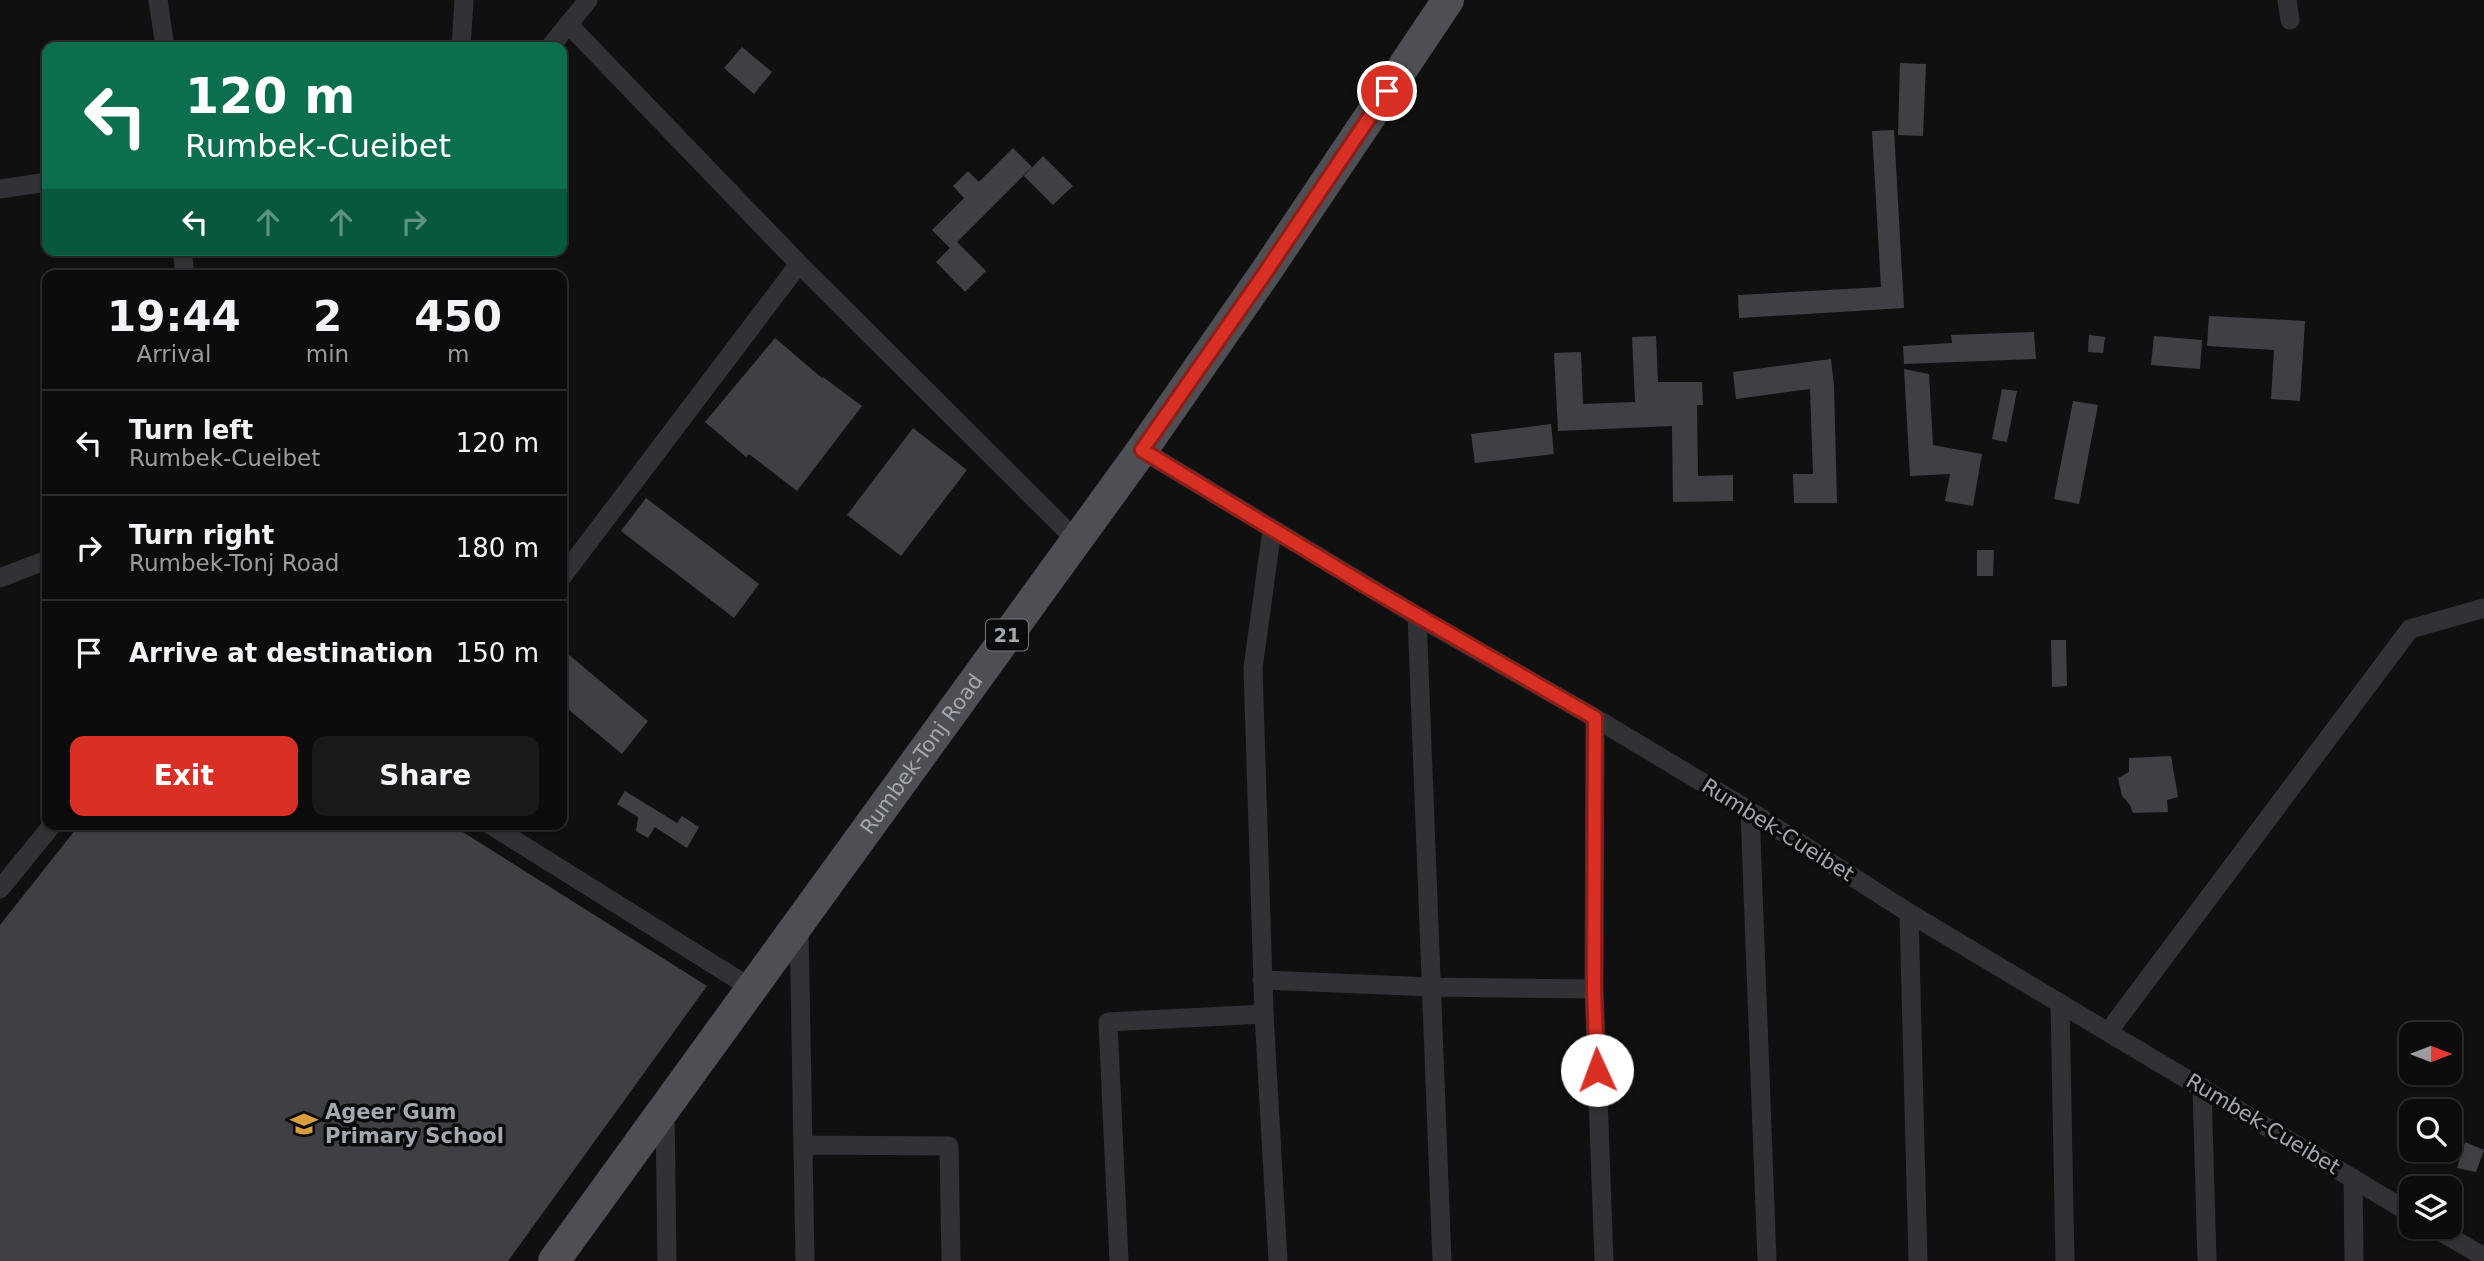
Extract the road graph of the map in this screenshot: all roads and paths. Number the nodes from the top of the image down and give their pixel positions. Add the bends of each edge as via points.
1 (158, 0) edge
2 (464, 0) edge
3 (1448, 0) edge
4 (2287, 0) edge
5 (584, 1) edge
6 (2290, 20) dead end
7 (568, 24) junction
8 (164, 42) edge
9 (461, 42) edge
10 (554, 42) edge
11 (42, 183) edge
12 (0, 188) edge
13 (799, 264) junction
14 (1142, 450) junction
15 (1272, 530) junction
16 (1076, 540) junction
17 (42, 562) edge
18 (567, 571) edge
19 (0, 578) edge
20 (2484, 607) edge
21 (1417, 616) junction
22 (1595, 718) junction
23 (1750, 811) junction
24 (48, 830) edge
25 (499, 830) edge
26 (0, 889) edge
27 (1909, 913) junction
28 (799, 921) junction
29 (1262, 980) junction
30 (1432, 987) junction
31 (751, 988) junction
32 (1594, 989) junction
33 (2060, 1003) junction
34 (1264, 1014) junction
35 (2108, 1032) junction
36 (2202, 1087) junction
37 (665, 1107) junction
38 (803, 1145) junction
39 (2353, 1178) junction
40 (2399, 1206) edge
41 (2452, 1239) edge
42 (2480, 1256) edge
43 (554, 1261) edge
44 (667, 1261) edge
45 (805, 1261) edge
46 (951, 1261) edge
47 (1119, 1261) edge
48 (1278, 1261) edge
49 (1443, 1261) edge
50 (1604, 1261) edge
51 (1767, 1261) edge
52 (1918, 1261) edge
53 (2064, 1261) edge
54 (2207, 1261) edge
55 (2354, 1261) edge

1 - 8 street
2 - 9 street
3 - 14 main road, Rumbek-Tonj Road / 21
4 - 6 street
5 - 7 street
7 - 10 street
7 - 13 street
11 - 12 street
13 - 16 street
13 - 18 street
14 - 15 street, Rumbek-Cueibet
14 - 16 main road, Rumbek-Tonj Road / 21
15 - 21 street, Rumbek-Cueibet
15 - 29 street via 1253,668
16 - 28 main road, Rumbek-Tonj Road / 21
17 - 19 street
20 - 35 street via 2410,629
21 - 22 street, Rumbek-Cueibet
21 - 30 street
22 - 23 street, Rumbek-Cueibet
22 - 32 street
23 - 27 street, Rumbek-Cueibet
23 - 51 street
24 - 26 street
25 - 31 street
27 - 33 street, Rumbek-Cueibet
27 - 52 street
28 - 31 main road, Rumbek-Tonj Road / 21
28 - 38 street
29 - 30 street
29 - 34 street
30 - 32 street
30 - 49 street
31 - 37 main road, Rumbek-Tonj Road / 21
32 - 50 street
33 - 35 street, Rumbek-Cueibet
33 - 53 street
34 - 47 street via 1108,1022
34 - 48 street
35 - 36 street, Rumbek-Cueibet
36 - 39 street, Rumbek-Cueibet
36 - 54 street
37 - 43 main road, Rumbek-Tonj Road / 21
37 - 44 street
38 - 45 street
38 - 46 street via 949,1146
39 - 40 street, Rumbek-Cueibet
39 - 55 street
41 - 42 street

